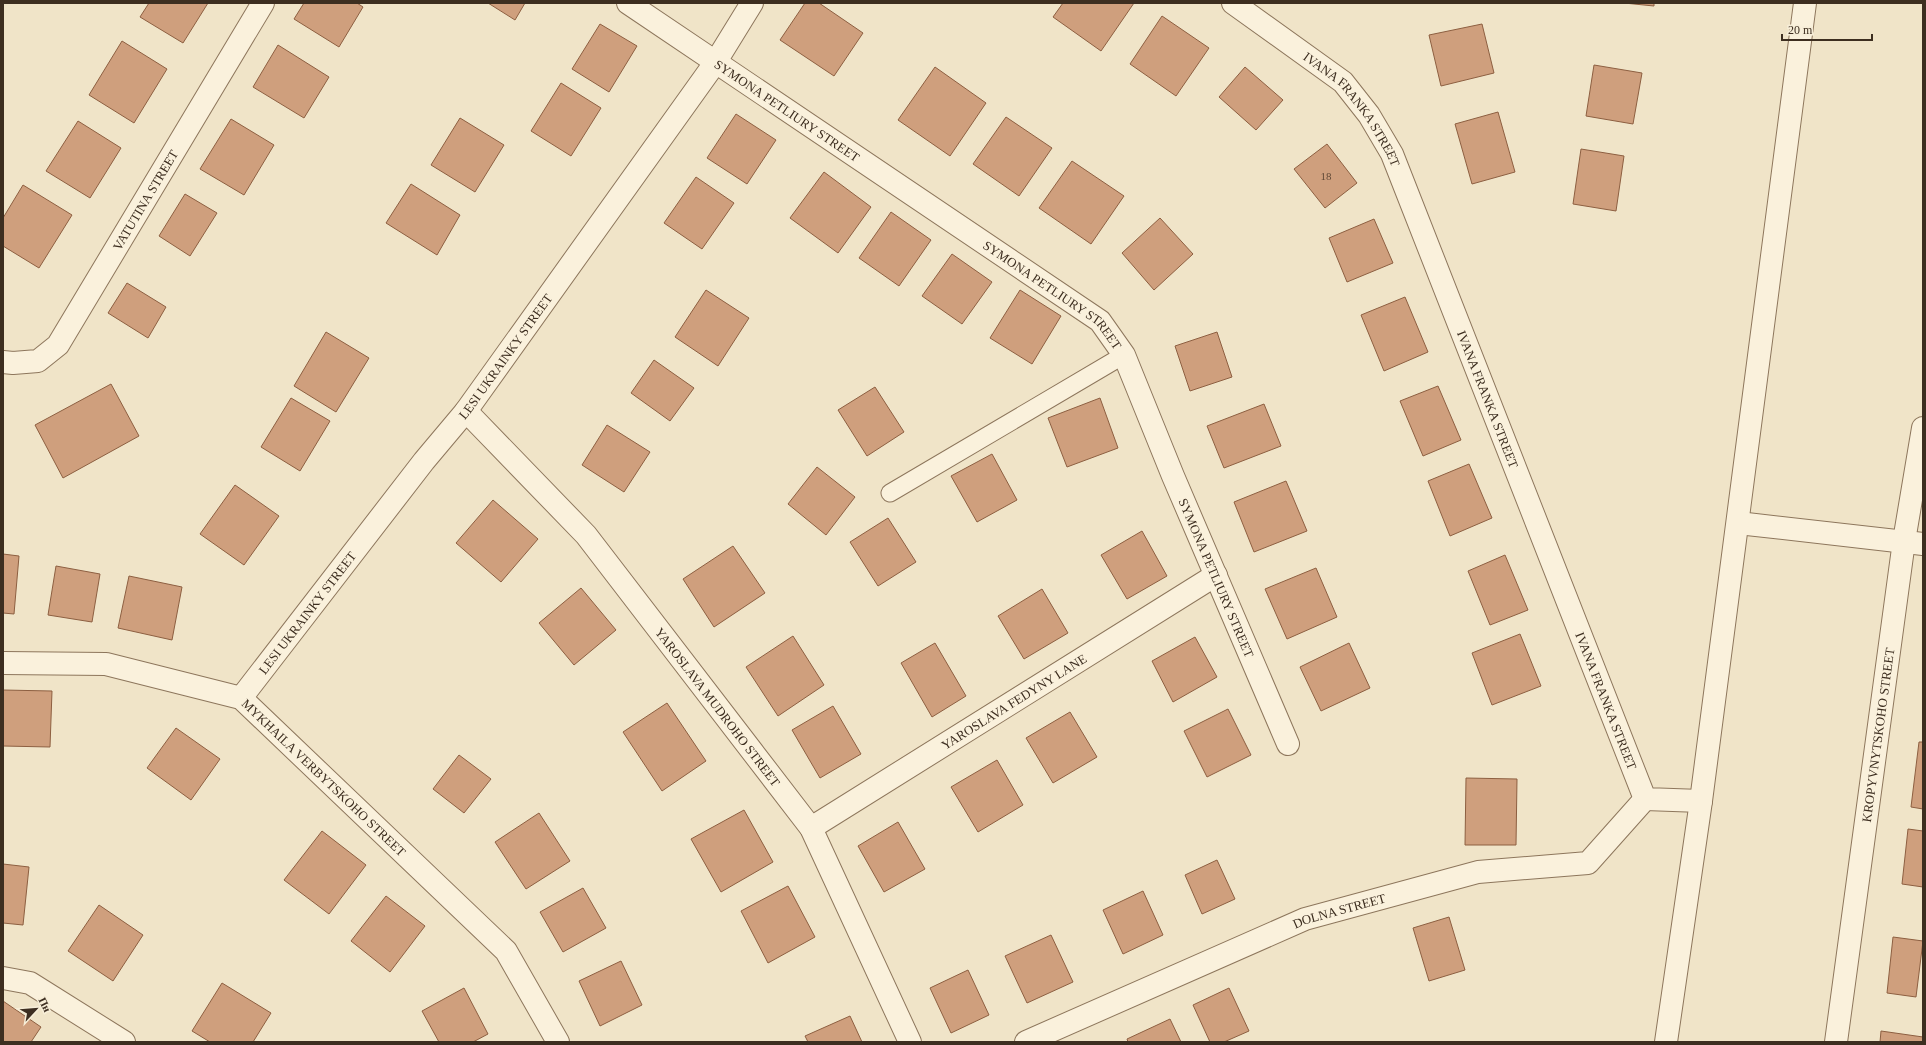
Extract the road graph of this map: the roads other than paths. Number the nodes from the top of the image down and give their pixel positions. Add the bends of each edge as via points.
1 (263, 3) edge
2 (628, 3) edge
3 (752, 3) edge
4 (1233, 3) edge
5 (1805, 3) edge
6 (715, 63) junction
7 (1124, 355) junction
8 (3, 362) edge
9 (466, 411) junction
10 (1923, 428) edge
11 (890, 493) dead end
12 (1738, 523) junction
13 (1914, 543) edge
14 (1216, 575) junction
15 (3, 662) edge
16 (241, 698) junction
17 (1288, 744) dead end
18 (1645, 799) junction
19 (1701, 801) junction
20 (811, 828) junction
21 (3, 978) edge
22 (124, 1042) edge
23 (558, 1042) edge
24 (910, 1042) edge
25 (1026, 1042) edge
26 (1666, 1042) edge
27 (1836, 1042) edge

1 - 8 street, VATUTINA STREET via 58,345 38,361
2 - 6 street, SYMONA PETLIURY STREET
3 - 6 street, LESI UKRAINKY STREET
4 - 18 street, IVANA FRANKA STREET via 1343,82 1369,114 1392,154
5 - 12 street
6 - 7 street, SYMONA PETLIURY STREET via 1100,320
6 - 9 street, LESI UKRAINKY STREET
7 - 11 lane
7 - 14 street, SYMONA PETLIURY STREET
9 - 16 street, LESI UKRAINKY STREET via 424,461
9 - 20 street, YAROSLAVA MUDROHO STREET via 586,535
10 - 13 street, KROPYVNYTSKOHO STREET
12 - 13 street
12 - 19 street
13 - 27 street, KROPYVNYTSKOHO STREET
14 - 17 street, SYMONA PETLIURY STREET
14 - 20 street, YAROSLAVA FEDYNY LANE
15 - 16 street, MYKHAILA VERBYTSKOHO STREET via 106,664
16 - 23 street, MYKHAILA VERBYTSKOHO STREET via 506,951
18 - 19 street
18 - 25 street, DOLNA STREET via 1588,863 1478,872 1305,919
19 - 26 street
20 - 24 street, YAROSLAVA MUDROHO STREET
21 - 22 street via 30,983

